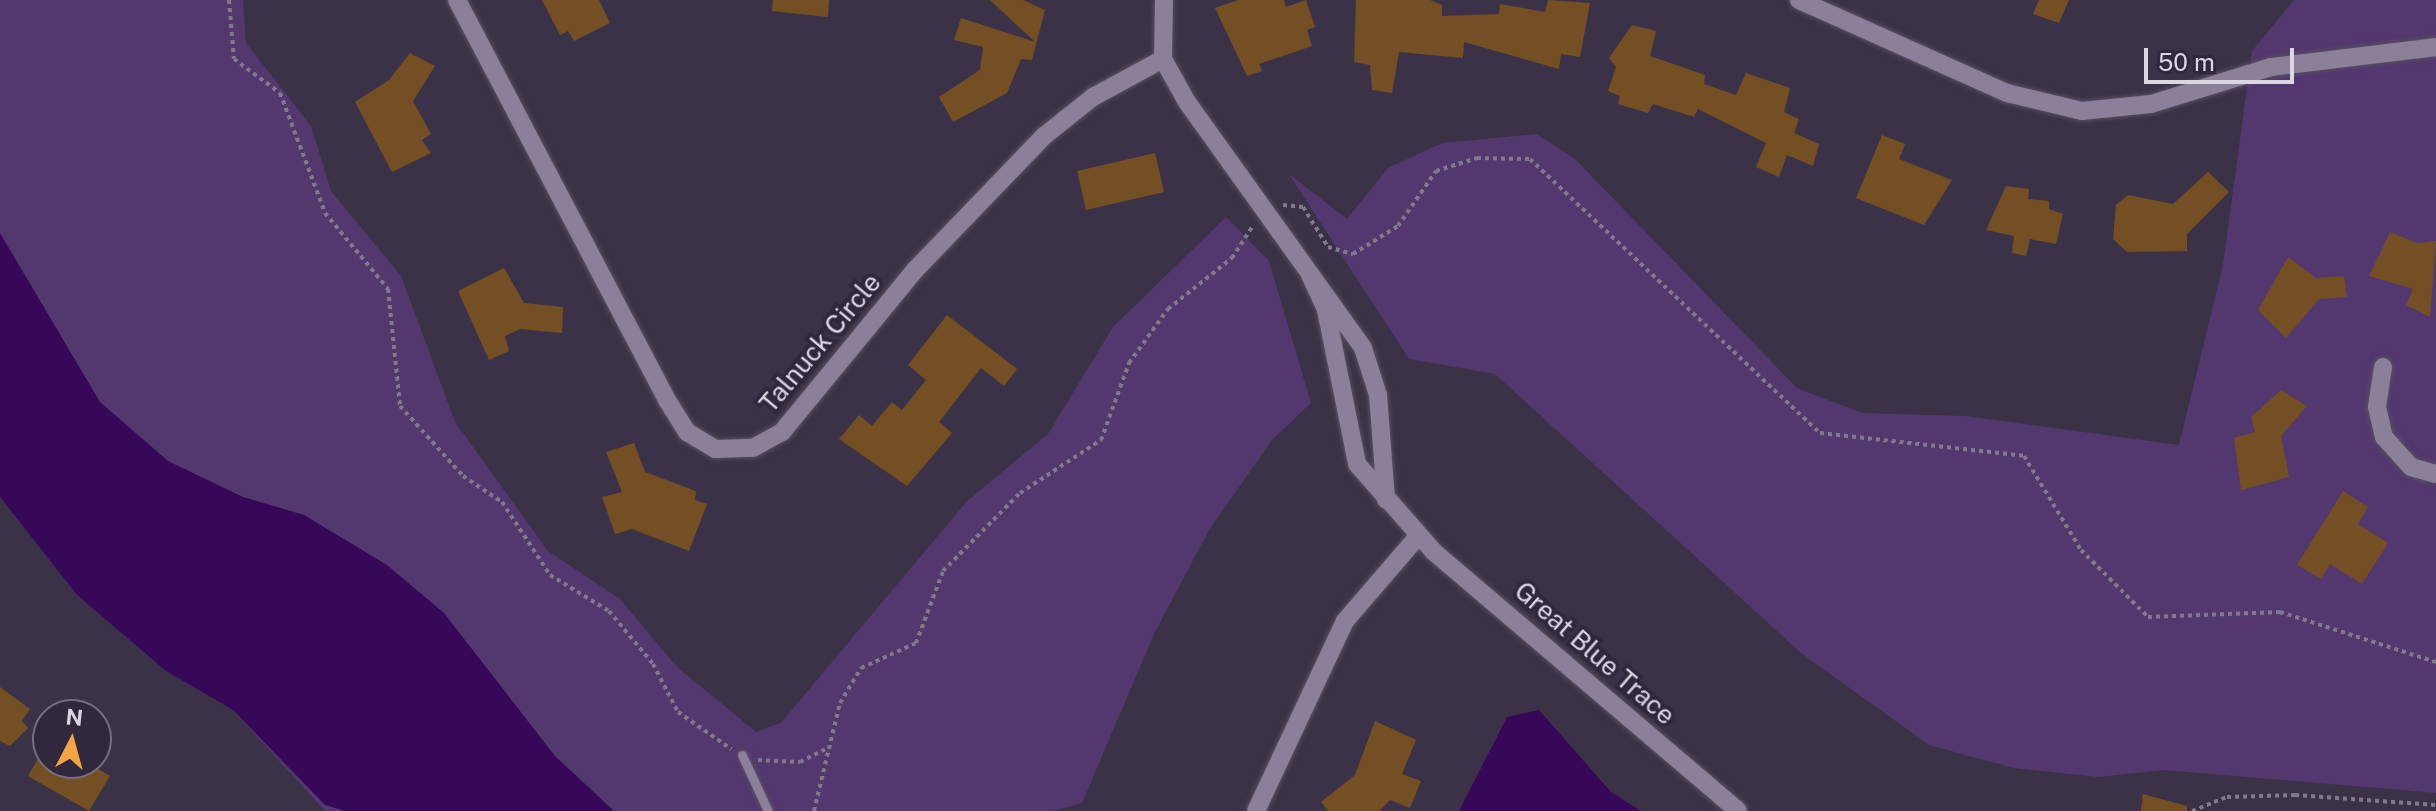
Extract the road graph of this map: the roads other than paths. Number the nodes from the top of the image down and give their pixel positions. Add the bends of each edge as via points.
1 (457, 0) edge
2 (1164, 0) edge
3 (1799, 0) edge
4 (2436, 47) edge
5 (1163, 59) junction
6 (1310, 275) junction
7 (2383, 367) dead end
8 (2436, 474) edge
9 (1386, 500) junction
10 (1419, 535) junction
11 (742, 755) road end
12 (768, 811) edge
13 (1256, 811) edge
14 (1738, 811) edge

1 - 5 street, Talnuck Circle via 667,400 687,432 715,449 753,448 782,432 916,269 1044,136 1093,97
2 - 5 street
3 - 4 street via 2007,93 2082,111 2151,104 2271,67
5 - 6 street, Great Blue Trace
6 - 9 street, Great Blue Trace via 1326,310 1346,433 1357,464
6 - 9 street, Great Blue Trace via 1363,348 1378,395
7 - 8 street via 2377,407 2384,437 2411,467
9 - 10 street, Great Blue Trace
10 - 13 street via 1345,621
10 - 14 street, Great Blue Trace
11 - 12 lane

